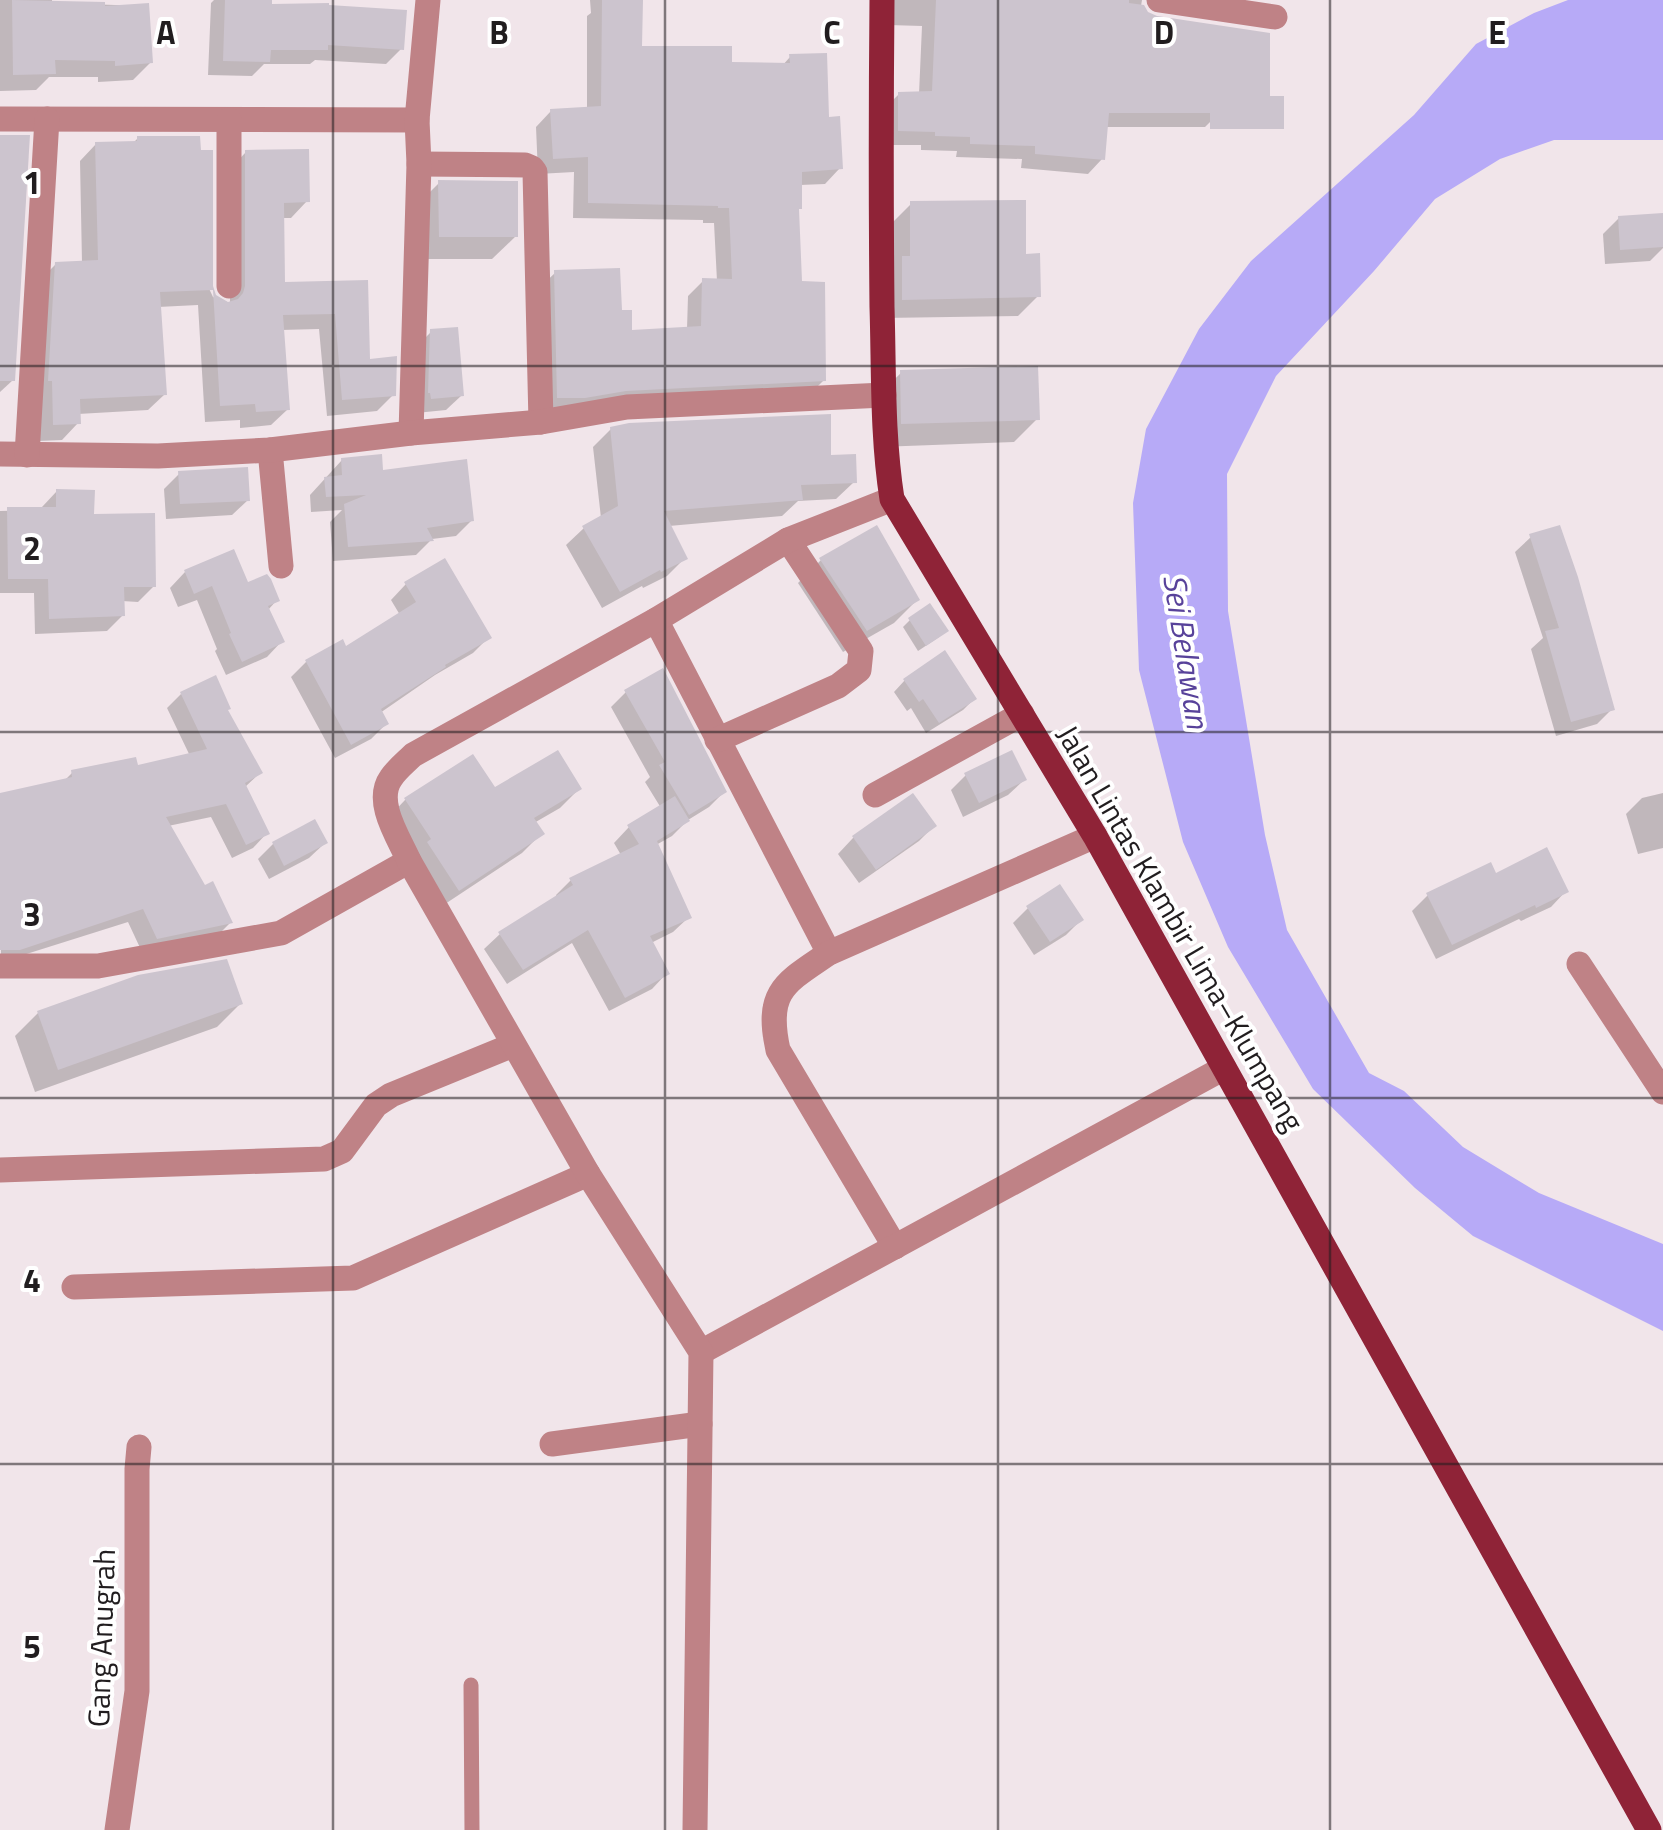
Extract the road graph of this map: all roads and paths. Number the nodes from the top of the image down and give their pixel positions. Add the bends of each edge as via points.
1 (428, 0) edge
2 (882, 0) edge
3 (1160, 0) edge
4 (1276, 17) dead end
5 (0, 120) edge
6 (47, 120) junction
7 (229, 120) junction
8 (417, 120) junction
9 (419, 164) junction
10 (229, 286) dead end
11 (884, 395) junction
12 (542, 422) junction
13 (410, 433) junction
14 (270, 450) junction
15 (0, 454) edge
16 (27, 455) junction
17 (892, 498) junction
18 (788, 540) junction
19 (281, 566) dead end
20 (656, 620) junction
21 (1022, 714) junction
22 (718, 740) junction
23 (875, 795) dead end
24 (1096, 836) junction
25 (409, 861) junction
26 (829, 953) junction
27 (1579, 964) dead end
28 (0, 966) edge
29 (513, 1044) junction
30 (1224, 1068) junction
31 (1663, 1092) edge
32 (0, 1170) edge
33 (588, 1174) junction
34 (895, 1247) junction
35 (74, 1287) dead end
36 (702, 1352) junction
37 (700, 1424) junction
38 (552, 1444) dead end
39 (139, 1447) dead end
40 (471, 1684) dead end
41 (118, 1830) edge
42 (472, 1830) edge
43 (695, 1830) edge
44 (1650, 1830) edge

1 - 8 street
2 - 11 main road, Jalan Lintas Klambir Lima–Klumpang
3 - 4 street
5 - 6 street
6 - 7 street
6 - 16 street
7 - 8 street
7 - 10 street
8 - 9 street
9 - 12 street via 525,165 535,172
9 - 13 street
11 - 12 street via 627,407
11 - 17 main road, Jalan Lintas Klambir Lima–Klumpang
12 - 13 street
13 - 14 street
14 - 16 street
14 - 19 street
15 - 16 street
17 - 18 street
17 - 21 main road, Jalan Lintas Klambir Lima–Klumpang
18 - 20 street
18 - 22 street via 861,651 859,670
20 - 22 street
20 - 25 street via 414,754 386,792
21 - 23 street
21 - 24 main road, Jalan Lintas Klambir Lima–Klumpang
22 - 26 street
24 - 26 street
24 - 30 main road, Jalan Lintas Klambir Lima–Klumpang
25 - 28 street via 281,932 98,966
25 - 29 street
26 - 34 street via 780,993 774,1010 778,1050
27 - 31 street
29 - 32 street via 391,1095 342,1152 324,1159
29 - 33 street
30 - 34 street
30 - 44 main road, Jalan Lintas Klambir Lima–Klumpang
33 - 35 street via 353,1278
33 - 36 street
34 - 36 street
36 - 37 street
37 - 38 street
37 - 43 street
39 - 41 street, Gang Anugrah via 137,1691
40 - 42 lane

